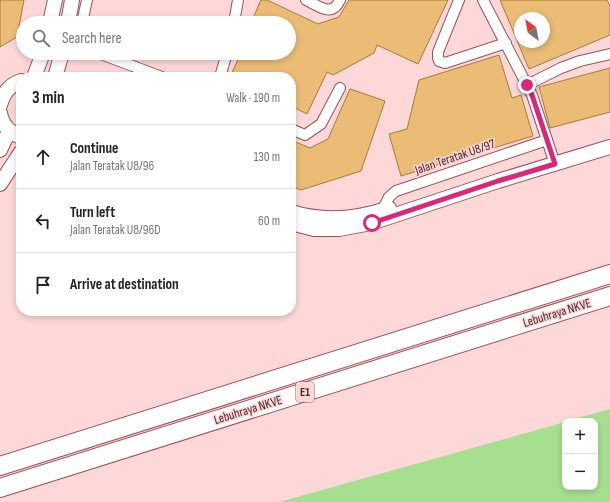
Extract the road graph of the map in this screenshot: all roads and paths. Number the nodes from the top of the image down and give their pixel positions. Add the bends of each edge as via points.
1 (55, 0) edge
2 (72, 0) edge
3 (87, 0) edge
4 (238, 0) edge
5 (306, 0) edge
6 (340, 0) edge
7 (459, 0) edge
8 (484, 0) edge
9 (52, 16) edge
10 (69, 16) edge
11 (84, 16) edge
12 (235, 16) edge
13 (506, 43) junction
14 (610, 54) edge
15 (40, 60) edge
16 (60, 60) edge
17 (117, 60) edge
18 (225, 60) edge
19 (36, 72) edge
20 (56, 72) edge
21 (149, 72) edge
22 (221, 72) edge
23 (16, 83) edge
24 (16, 84) edge
25 (527, 85) junction
26 (0, 88) edge
27 (340, 88) dead end
28 (0, 105) edge
29 (7, 125) edge
30 (296, 131) edge
31 (610, 139) edge
32 (547, 140) junction
33 (610, 147) edge
34 (0, 150) edge
35 (16, 160) edge
36 (553, 160) junction
37 (0, 184) edge
38 (382, 211) junction
39 (296, 213) edge
40 (296, 224) edge
41 (610, 274) edge
42 (610, 296) edge
43 (0, 466) edge
44 (0, 488) edge

1 - 9 street
2 - 10 street
3 - 11 street
4 - 12 street
5 - 6 street via 330,10 336,7
7 - 13 street via 438,52 439,61 445,63
8 - 13 street
13 - 25 street
14 - 25 street via 561,68
15 - 19 street
16 - 20 street
17 - 21 street
18 - 22 street
23 - 26 street
24 - 28 street via 5,93
25 - 32 street
27 - 30 street via 321,124 305,135
29 - 34 street
31 - 36 street
32 - 36 street
32 - 38 street, Jalan Teratak U8/97 via 396,191 389,197
33 - 36 street
35 - 37 street
36 - 38 street
36 - 40 street via 372,223 350,228 314,229
38 - 39 street via 340,219 316,218
41 - 43 highway, Lebuhraya NKVE / E1
42 - 44 highway, Lebuhraya NKVE / E1

